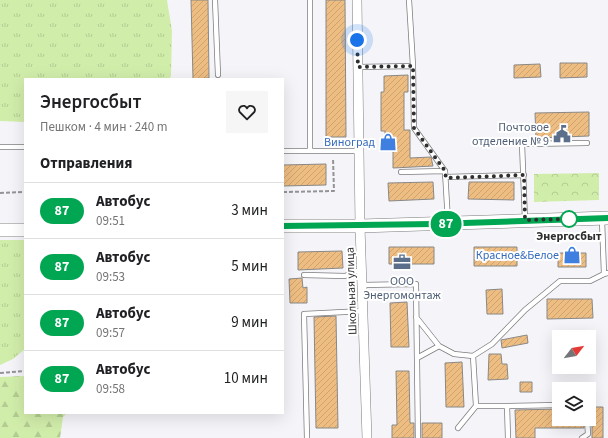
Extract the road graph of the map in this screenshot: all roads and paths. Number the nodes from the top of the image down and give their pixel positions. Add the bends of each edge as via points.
1 (215, 0) edge
2 (310, 0) edge
3 (357, 0) edge
4 (409, 0) edge
5 (413, 66) junction
6 (358, 67) junction
7 (218, 75) dead end
8 (586, 143) dead end
9 (0, 147) edge
10 (24, 147) edge
11 (310, 150) junction
12 (284, 151) edge
13 (333, 151) junction
14 (358, 151) junction
15 (445, 171) junction
16 (402, 172) dead end
17 (524, 175) junction
18 (446, 178) junction
19 (24, 192) edge
20 (284, 192) edge
21 (0, 193) edge
22 (605, 218) edge
23 (525, 220) junction
24 (448, 224) junction
25 (284, 226) edge
26 (360, 226) junction
27 (0, 230) edge
28 (24, 230) edge
29 (362, 269) junction
30 (606, 273) edge
31 (304, 275) dead end
32 (363, 285) junction
33 (364, 312) junction
34 (416, 317) junction
35 (439, 346) junction
36 (473, 356) junction
37 (416, 358) junction
38 (24, 371) edge
39 (0, 373) edge
40 (552, 405) edge
41 (476, 406) junction
42 (507, 406) junction
43 (587, 426) edge
44 (458, 428) dead end
45 (307, 438) edge
46 (367, 438) edge
47 (418, 438) edge
48 (508, 438) edge
49 (582, 438) edge

1 - 7 lane
2 - 11 lane
3 - 6 street, Школьная улица
4 - 5 lane
5 - 6 lane
5 - 15 lane via 414,128
6 - 14 street, Школьная улица
8 - 17 lane via 522,144
9 - 10 lane
11 - 12 lane
11 - 13 lane
13 - 14 lane
13 - 20 path via 334,191
14 - 26 street, Школьная улица
15 - 16 lane
15 - 18 lane
17 - 18 lane
17 - 23 lane
18 - 24 lane
19 - 21 path
22 - 23 main road
22 - 30 lane
23 - 24 main road
24 - 26 main road
25 - 26 main road
26 - 29 street, Школьная улица
27 - 28 main road
29 - 31 lane via 345,276
29 - 32 street, Школьная улица
30 - 36 lane via 590,281 560,281 492,344
32 - 33 street, Школьная улица
32 - 34 lane via 416,284
33 - 45 lane via 304,314
33 - 46 street, Школьная улица
34 - 35 lane
34 - 37 lane
35 - 36 lane via 454,354
35 - 37 lane
36 - 41 lane
37 - 47 lane
38 - 39 path
40 - 42 lane
41 - 42 lane
41 - 44 lane
42 - 48 lane
43 - 49 lane via 588,434

